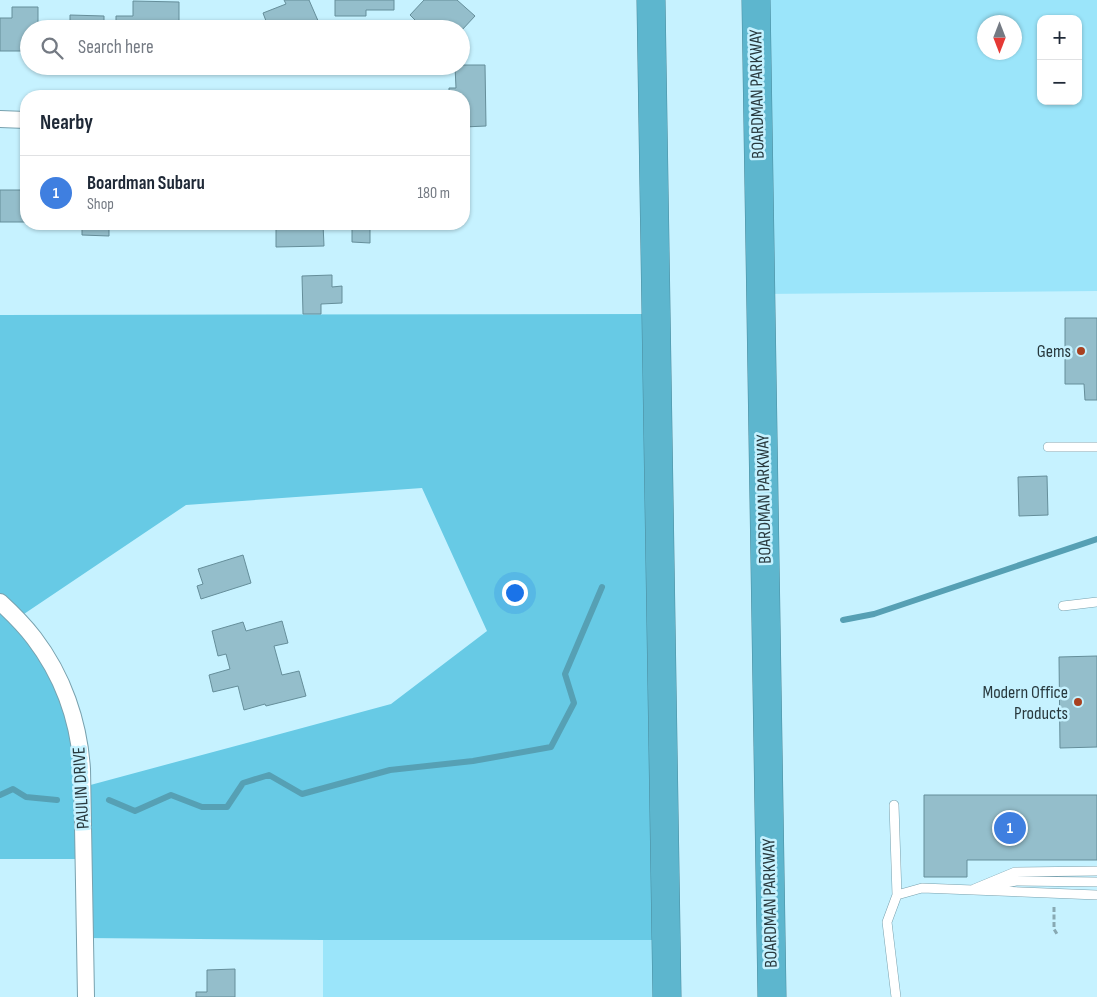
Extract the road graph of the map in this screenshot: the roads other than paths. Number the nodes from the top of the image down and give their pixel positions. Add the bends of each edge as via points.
1 (651, 0) edge
2 (756, 0) edge
3 (0, 120) edge
4 (20, 120) edge
5 (1048, 447) dead end
6 (1097, 447) edge
7 (0, 602) edge
8 (1097, 602) edge
9 (1063, 606) dead end
10 (894, 805) dead end
11 (1097, 871) edge
12 (1097, 882) edge
13 (972, 890) junction
14 (897, 895) junction
15 (1097, 895) edge
16 (86, 997) edge
17 (667, 997) edge
18 (772, 997) edge
19 (896, 997) edge

1 - 17 highway
2 - 18 highway, BOARDMAN PARKWAY
3 - 4 street
5 - 6 lane
7 - 16 street, PAULIN DRIVE via 35,638 49,660 72,710 81,750
8 - 9 lane
10 - 14 lane
11 - 13 lane via 1015,872
12 - 13 lane via 1016,881
13 - 14 lane via 922,888
13 - 15 lane
14 - 19 lane via 887,922

